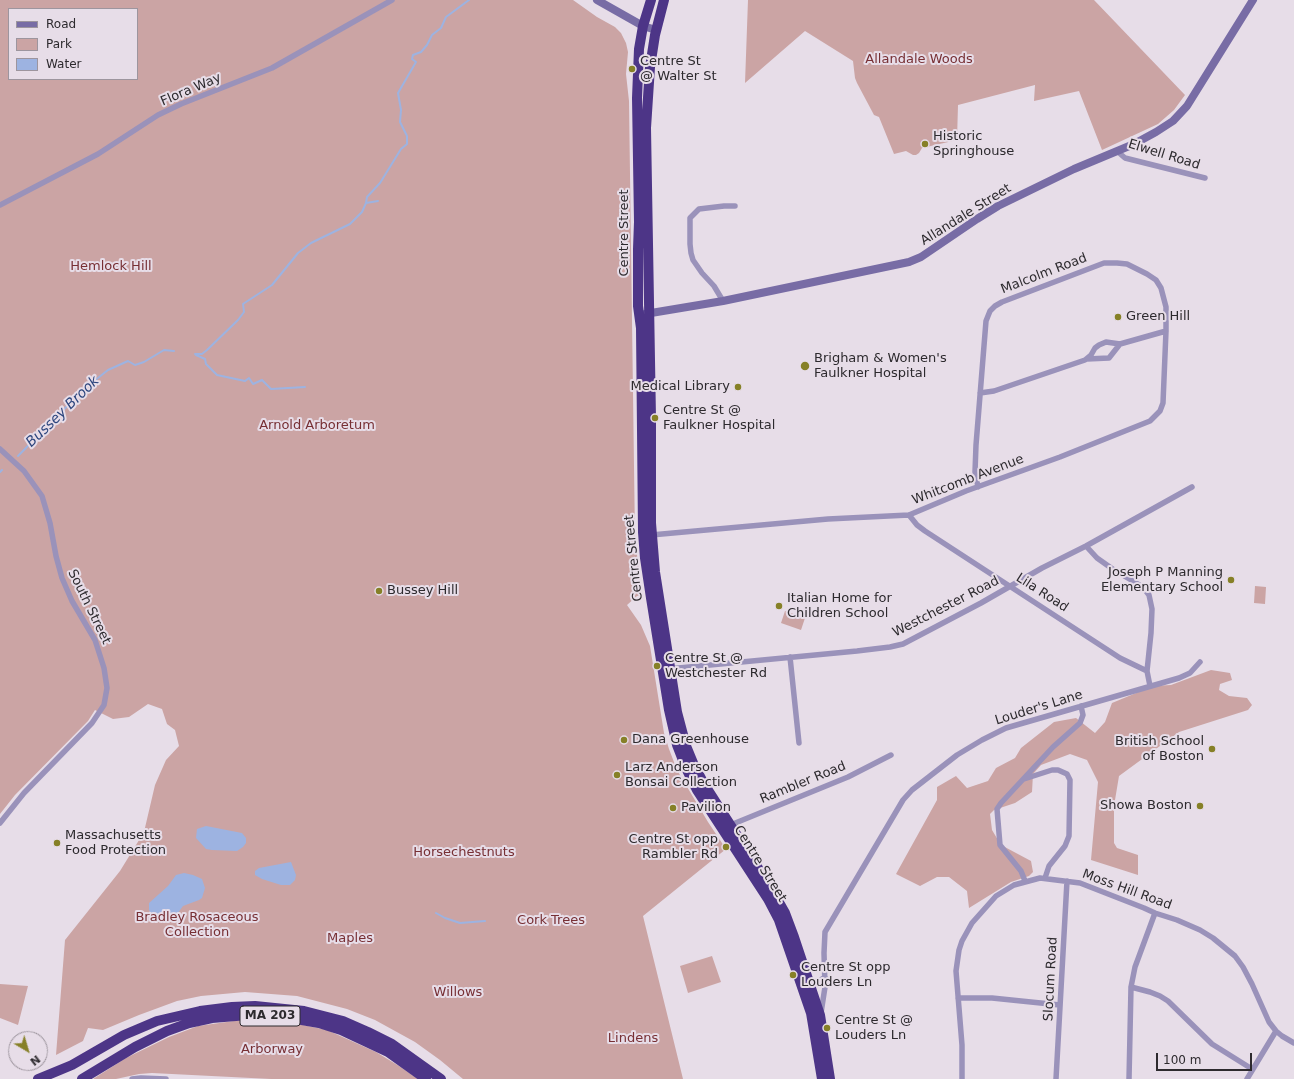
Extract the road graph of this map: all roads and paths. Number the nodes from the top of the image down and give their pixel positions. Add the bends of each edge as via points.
1 (392, 0) edge
2 (597, 0) edge
3 (651, 0) edge
4 (664, 0) edge
5 (1253, 0) edge
6 (643, 26) junction
7 (656, 30) junction
8 (1117, 151) junction
9 (1205, 178) dead end
10 (0, 205) edge
11 (735, 206) dead end
12 (722, 301) junction
13 (644, 314) junction
14 (1166, 331) junction
15 (1120, 344) junction
16 (1086, 360) junction
17 (980, 393) junction
18 (0, 449) edge
19 (978, 487) junction
20 (1192, 487) dead end
21 (909, 515) junction
22 (647, 535) junction
23 (1086, 546) junction
24 (1011, 586) junction
25 (790, 657) junction
26 (1200, 662) dead end
27 (666, 669) junction
28 (1147, 671) junction
29 (1150, 686) junction
30 (1081, 706) junction
31 (799, 743) dead end
32 (891, 755) dead end
33 (1024, 779) junction
34 (0, 823) edge
35 (726, 826) junction
36 (1045, 878) junction
37 (1025, 881) junction
38 (1066, 881) junction
39 (1155, 914) junction
40 (825, 977) junction
41 (809, 981) junction
42 (1131, 987) junction
43 (958, 998) junction
44 (1060, 1005) junction
45 (821, 1018) junction
46 (1276, 1031) junction
47 (1294, 1043) edge
48 (108, 1045) junction
49 (110, 1063) junction
50 (1252, 1069) junction
51 (38, 1079) edge
52 (82, 1079) edge
53 (132, 1079) edge
54 (166, 1079) edge
55 (426, 1079) edge
56 (442, 1079) edge
57 (822, 1079) edge
58 (830, 1079) edge
59 (962, 1079) edge
60 (1056, 1079) edge
61 (1129, 1079) edge
62 (1247, 1079) edge

1 - 10 street, Flora Way via 277,65 158,115 93,157
2 - 6 street
3 - 6 highway, Centre Street
4 - 7 highway, Centre Street
5 - 8 street, Allandale Street via 1187,106 1156,132
6 - 7 street
6 - 13 highway, Centre Street via 638,83 638,263
7 - 13 highway, Centre Street via 646,120
8 - 9 street, Elwell Road via 1125,158
8 - 12 street, Allandale Street via 998,206 921,257 909,262
11 - 12 street via 699,209 690,218 691,253
12 - 13 street, Allandale Street
13 - 22 highway, Centre Street via 641,328
14 - 15 street
14 - 17 street, Malcolm Road via 1166,307 1156,280 1127,264 1104,263 1002,302 990,311 986,321
14 - 19 street, Whitcomb Avenue via 1163,403 1156,417 1126,432
15 - 16 street via 1109,358
15 - 16 street via 1106,342 1099,345
16 - 17 street via 1001,389
17 - 19 street, Malcolm Road via 975,472
18 - 34 street, South Street via 24,471 42,496 62,578 95,640 107,688 104,706 92,723 24,793
19 - 21 street, Whitcomb Avenue
20 - 23 street, Westchester Road
21 - 22 street, Whitcomb Avenue
21 - 24 street, Lila Road via 925,531
22 - 27 highway, Centre Street via 655,572
23 - 24 street, Westchester Road
23 - 28 street via 1097,558 1142,587 1149,595 1152,609
24 - 25 street, Westchester Road via 903,644 890,648
24 - 28 street, Lila Road via 1120,658
25 - 27 street, Westchester Road
25 - 31 street
26 - 29 street, Louder's Lane via 1186,675
27 - 35 highway, Centre Street via 690,756
28 - 29 street
29 - 30 street, Louder's Lane
30 - 33 street via 1083,715 1080,723 1068,732
30 - 40 street, Louder's Lane via 993,734 952,759 908,794 825,932
32 - 35 street, Rambler Road via 848,777
33 - 36 street via 1058,770 1065,773 1070,780 1069,836 1065,846 1049,866
33 - 37 street via 1001,803 997,811 1000,845 1021,871
35 - 41 highway, Centre Street via 781,905
35 - 57 highway, Centre Street via 781,925 811,1016
36 - 37 street, Moss Hill Road
36 - 38 street, Moss Hill Road
37 - 43 street, Moss Hill Road via 996,896 972,923 959,950 956,971
38 - 39 street, Moss Hill Road via 1094,888
38 - 44 street, Slocum Road
39 - 42 street via 1135,967
39 - 46 street, Moss Hill Road via 1200,930 1235,956
40 - 41 street via 819,981
40 - 45 street, Louder's Lane
41 - 45 highway, Centre Street
42 - 50 street via 1150,992 1168,1001 1212,1044
42 - 61 street
43 - 44 street via 992,998
43 - 59 street, Moss Hill Road
44 - 60 street, Slocum Road
45 - 58 highway, Centre Street
46 - 47 street, Moss Hill Road
46 - 50 street
48 - 49 highway via 112,1054
48 - 51 highway, MA 203 via 80,1061
48 - 56 highway, MA 203 via 145,1026 188,1013 241,1006 282,1008 322,1014 364,1030 400,1049
49 - 52 highway, MA 203
49 - 55 highway, MA 203 via 145,1041 178,1027 223,1016 259,1015 307,1021 341,1030 388,1052
50 - 62 street
53 - 54 street

